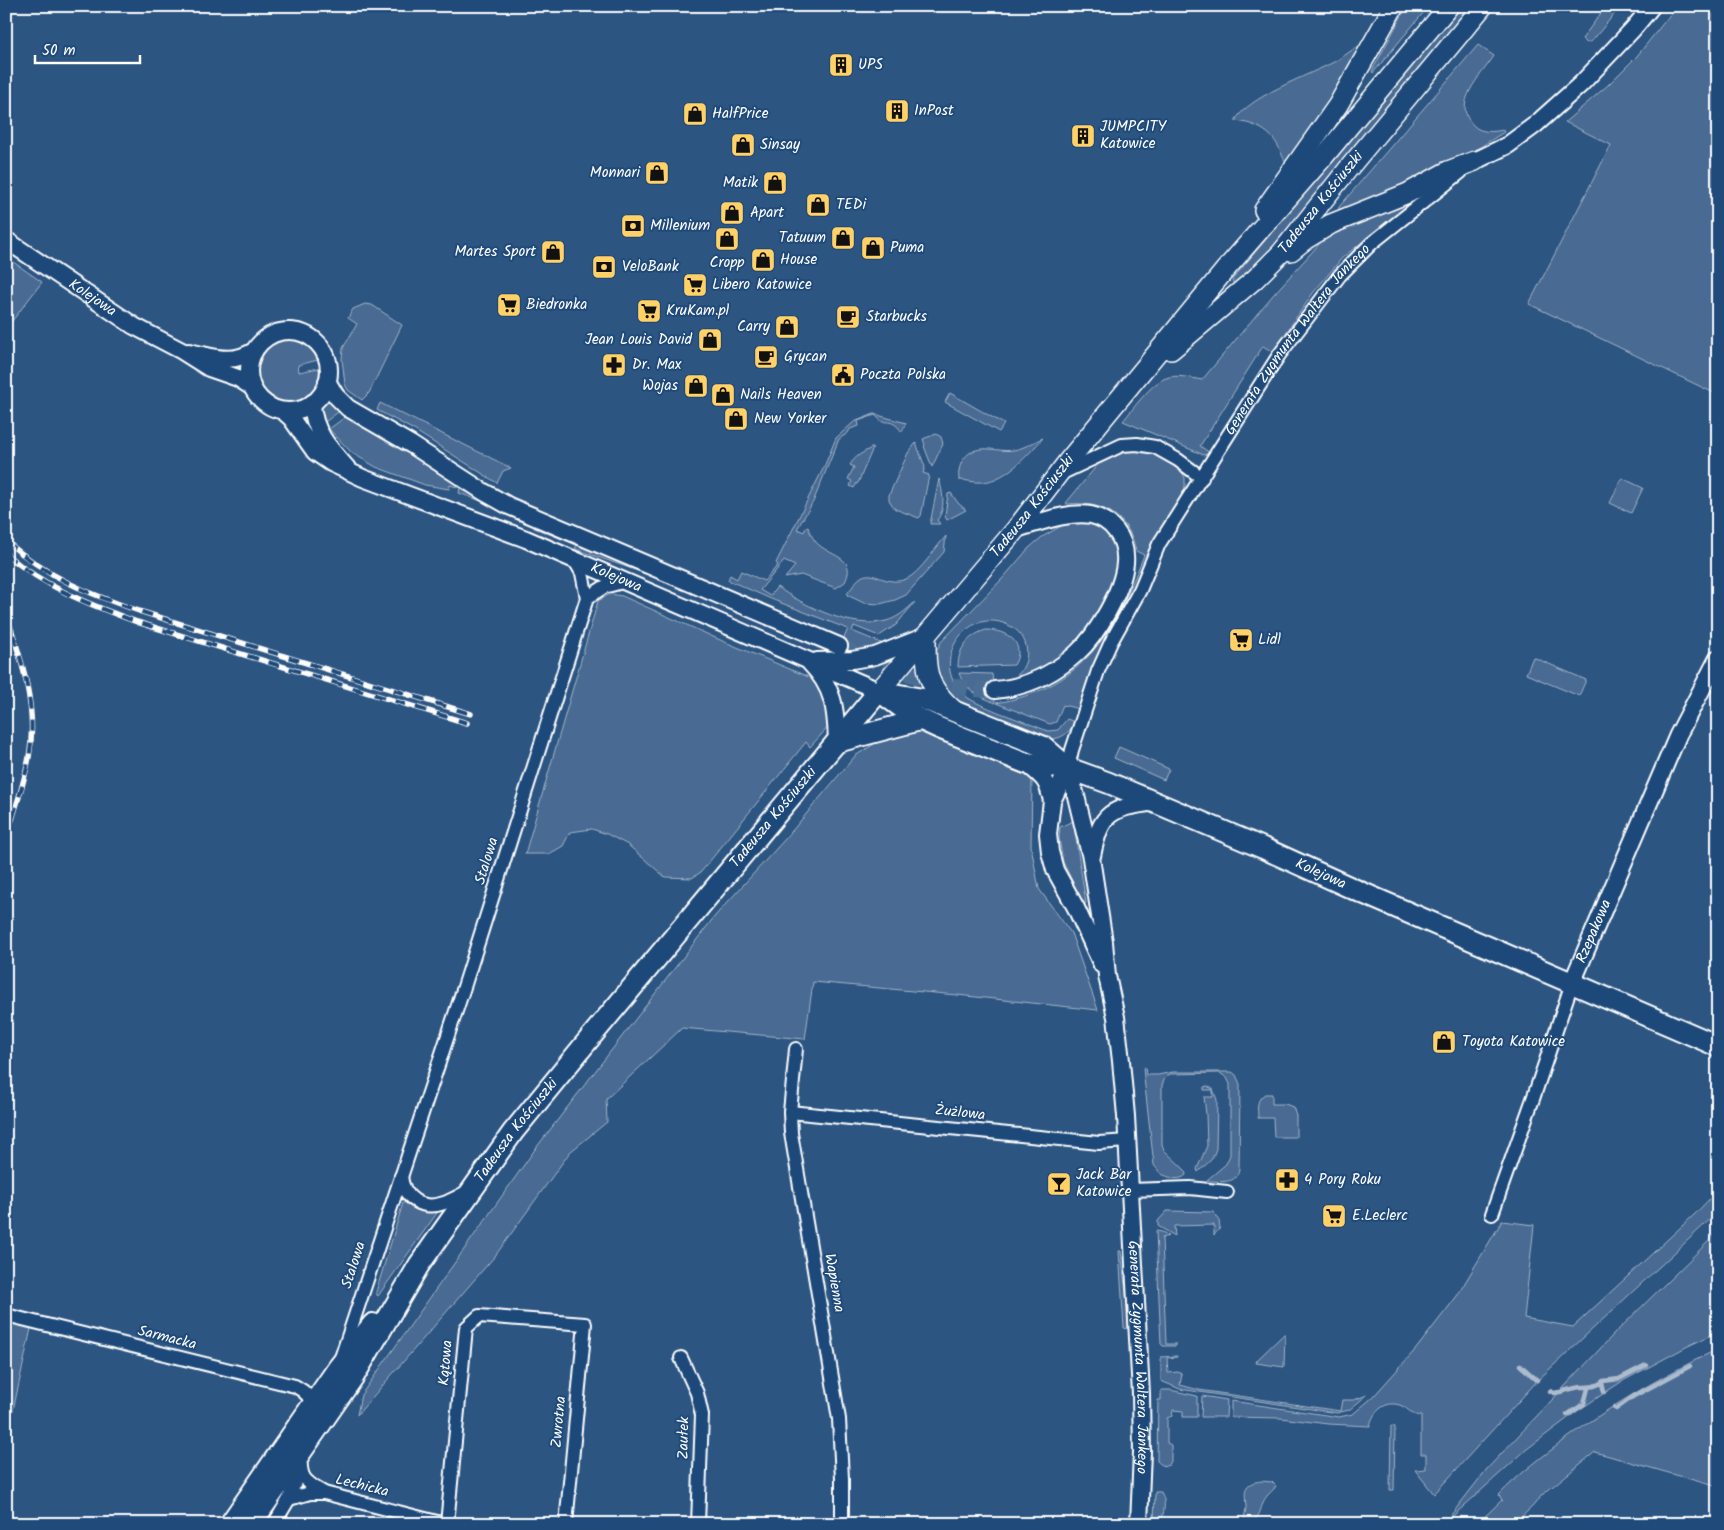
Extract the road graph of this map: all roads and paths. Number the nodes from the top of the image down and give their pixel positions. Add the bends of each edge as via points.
1 (1394, 6) edge
2 (1449, 6) edge
3 (1483, 6) edge
4 (1652, 6) edge
5 (1474, 161) junction
6 (6, 240) edge
7 (1224, 270) junction
8 (1255, 279) junction
9 (182, 351) junction
10 (254, 351) junction
11 (1137, 378) junction
12 (327, 381) junction
13 (252, 387) junction
14 (312, 403) junction
15 (283, 411) junction
16 (350, 471) junction
17 (1056, 476) junction
18 (1202, 478) junction
19 (1016, 528) junction
20 (573, 558) junction
21 (626, 581) junction
22 (587, 598) junction
23 (926, 636) junction
24 (839, 646) tunnel mouth
25 (1718, 658) edge
26 (807, 660) junction
27 (995, 690) tunnel mouth
28 (879, 692) junction
29 (956, 712) junction
30 (920, 720) junction
31 (838, 742) junction
32 (1026, 763) junction
33 (1068, 768) junction
34 (1052, 801) junction
35 (1154, 802) junction
36 (1091, 858) junction
37 (1107, 976) junction
38 (1572, 983) junction
39 (1718, 1046) edge
40 (796, 1049) dead end
41 (790, 1112) junction
42 (1127, 1141) junction
43 (401, 1173) junction
44 (471, 1190) junction
45 (1130, 1190) junction
46 (1227, 1192) dead end
47 (1492, 1214) dead end
48 (419, 1266) junction
49 (6, 1315) edge
50 (585, 1324) joint
51 (681, 1358) dead end
52 (338, 1368) junction
53 (314, 1402) junction
54 (301, 1460) junction
55 (324, 1494) junction
56 (289, 1499) junction
57 (230, 1524) edge
58 (251, 1524) edge
59 (274, 1524) edge
60 (446, 1524) edge
61 (566, 1524) edge
62 (698, 1524) edge
63 (842, 1524) edge
64 (1139, 1524) edge

1 - 7 main road via 1338,105
2 - 7 main road, Tadeusza Kościuszki
3 - 8 main road, Tadeusza Kościuszki via 1281,253
4 - 5 street, Generała Zygmunta Waltera Jankego via 1581,84 1508,145
5 - 8 main road via 1331,224 1306,239
5 - 18 street, Generała Zygmunta Waltera Jankego via 1372,244 1340,275 1279,355
6 - 9 street, Kolejowa via 124,320
7 - 11 main road, Tadeusza Kościuszki
8 - 11 main road, Tadeusza Kościuszki
9 - 10 street, Kolejowa via 234,359
9 - 13 street, Kolejowa via 209,368 238,378
10 - 12 street via 263,340 275,334 292,331 304,335 319,345 325,355
10 - 13 street via 248,370
11 - 17 main road, Tadeusza Kościuszki
12 - 14 street via 324,390
12 - 24 street via 348,408 509,506
13 - 15 street via 268,405
14 - 15 street via 299,410
14 - 16 street via 318,431
15 - 16 street, Kolejowa via 316,452
16 - 20 street, Kolejowa
17 - 18 street via 1122,445 1137,444 1155,447
17 - 19 main road, Tadeusza Kościuszki
18 - 33 street, Generała Zygmunta Waltera Jankego via 1159,544 1140,590 1112,642 1092,689
19 - 23 main road, Tadeusza Kościuszki
19 - 27 street via 1070,515 1102,518 1120,536 1125,564 1106,612 1077,653 1038,680
20 - 21 street, Kolejowa
20 - 22 street via 582,573
21 - 22 street via 604,587
21 - 26 street, Kolejowa
22 - 43 street, Stalowa via 465,984
23 - 26 street via 875,656 829,662
23 - 28 main road, Tadeusza Kościuszki
23 - 29 main road via 926,663 931,684
25 - 38 street, Rzepakowa via 1678,735
26 - 28 street, Kolejowa
26 - 31 street via 821,674 831,695
28 - 29 main road, Kolejowa via 923,699
28 - 30 main road, Kolejowa
28 - 31 main road, Tadeusza Kościuszki
29 - 33 main road, Kolejowa via 1044,748
30 - 31 main road
30 - 32 main road, Kolejowa
31 - 44 main road, Tadeusza Kościuszki via 585,1044 513,1132
32 - 33 main road, Kolejowa
32 - 34 street via 1048,784
33 - 34 street, Generała Zygmunta Waltera Jankego
33 - 35 main road, Kolejowa
33 - 36 street, Generała Zygmunta Waltera Jankego
34 - 37 street, Generała Zygmunta Waltera Jankego via 1048,834 1052,862
35 - 36 street via 1119,808 1103,820 1095,837
35 - 38 main road, Kolejowa
36 - 37 street, Generała Zygmunta Waltera Jankego
37 - 42 street, Generała Zygmunta Waltera Jankego via 1118,1035
38 - 39 main road, Kolejowa
38 - 47 street, Rzepakowa
40 - 41 street, Wapienna
41 - 42 street, Żużlowa via 1099,1143
41 - 63 street, Wapienna via 839,1419
42 - 45 street, Generała Zygmunta Waltera Jankego
43 - 44 street via 402,1186 407,1194 427,1205 443,1204
43 - 52 street, Stalowa
44 - 48 main road, Tadeusza Kościuszki
45 - 46 street via 1190,1188
45 - 64 street, Generała Zygmunta Waltera Jankego via 1142,1421
48 - 52 main road, Tadeusza Kościuszki
48 - 54 main road, Tadeusza Kościuszki
49 - 53 street, Sarmacka via 295,1386
50 - 60 street, Kątowa via 479,1316 466,1328
50 - 61 street, Zwrotna
51 - 62 street, Zaułek via 697,1392 702,1414
52 - 53 main road, Tadeusza Kościuszki
53 - 57 main road, Tadeusza Kościuszki
54 - 55 street, Lechicka via 302,1475 308,1484
54 - 56 street
54 - 58 main road, Tadeusza Kościuszki
55 - 56 street
55 - 60 street, Lechicka
56 - 59 street

